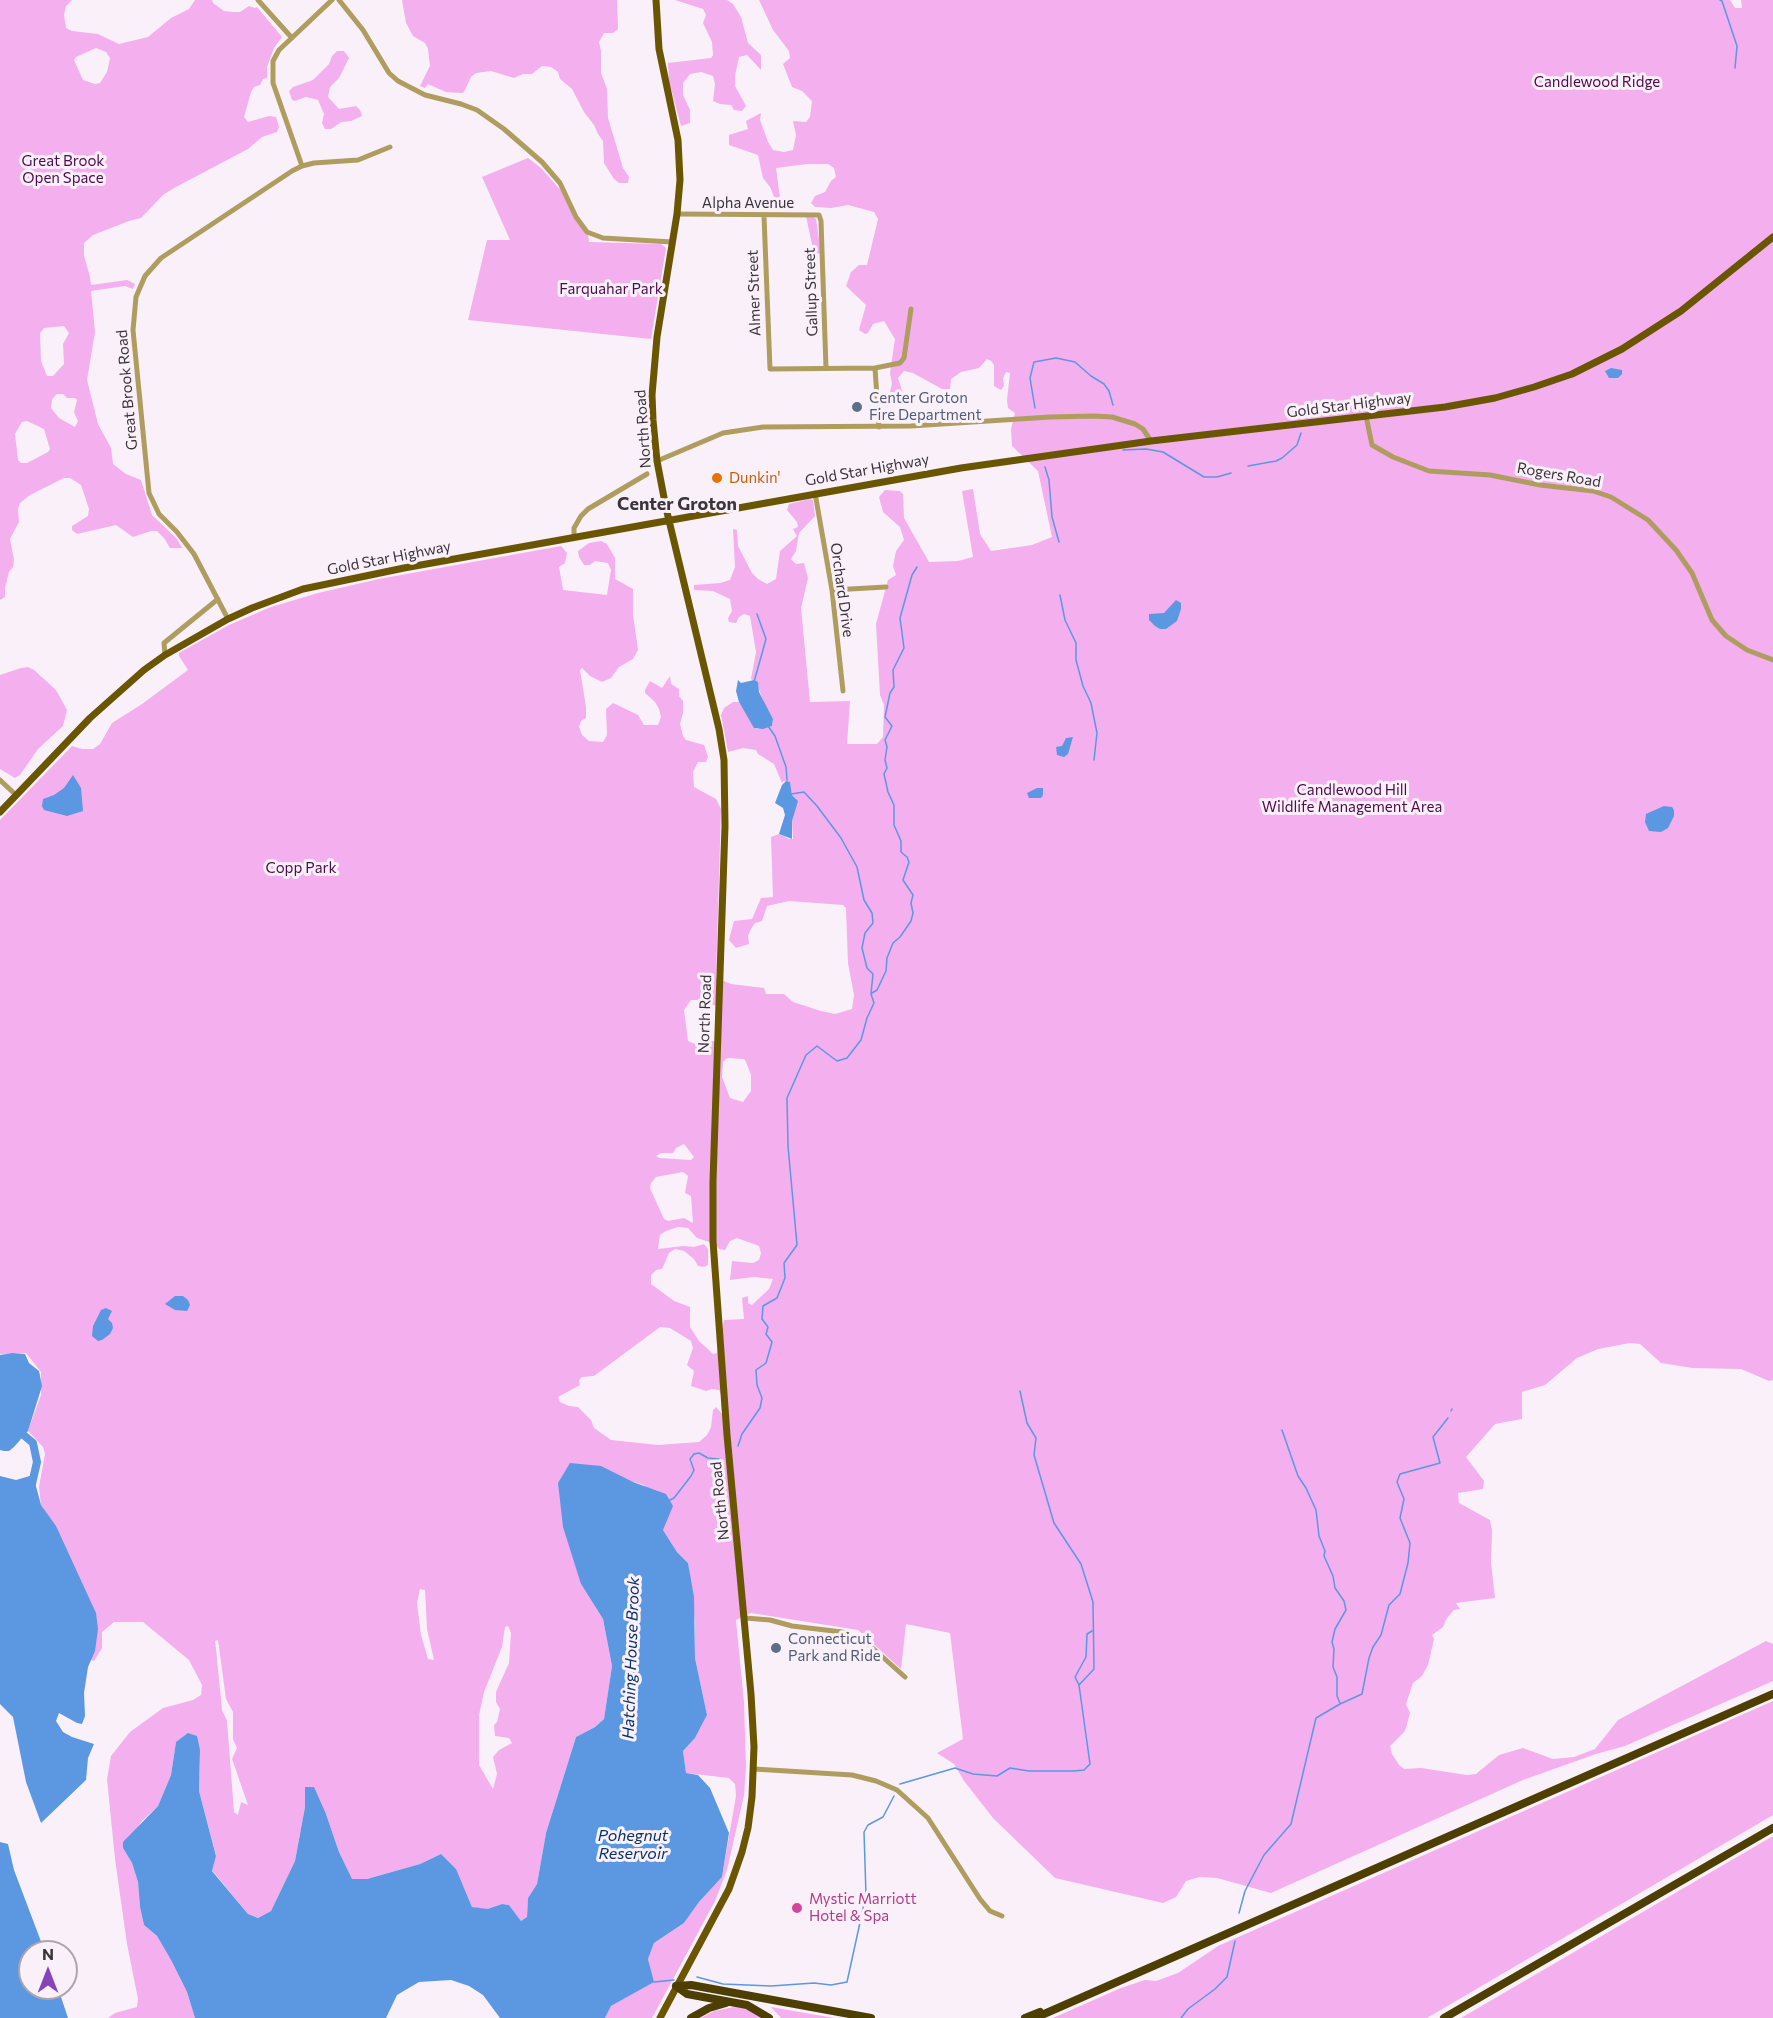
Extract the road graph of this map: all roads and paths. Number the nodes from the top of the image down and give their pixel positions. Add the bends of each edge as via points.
1 (258, 0) edge
2 (332, 0) edge
3 (339, 0) edge
4 (656, 0) edge
5 (292, 38) junction
6 (390, 147) dead end
7 (302, 166) junction
8 (677, 214) junction
9 (819, 215) joint
10 (764, 216) junction
11 (1773, 237) edge
12 (672, 242) junction
13 (911, 309) dead end
14 (826, 368) junction
15 (875, 368) junction
16 (1366, 416) junction
17 (879, 427) junction
18 (1151, 441) junction
19 (657, 461) junction
20 (647, 474) dead end
21 (815, 493) junction
22 (669, 519) junction
23 (574, 538) junction
24 (886, 587) dead end
25 (832, 590) junction
26 (218, 599) junction
27 (228, 619) junction
28 (165, 655) junction
29 (1773, 660) edge
30 (843, 691) dead end
31 (0, 780) edge
32 (16, 795) junction
33 (0, 812) edge
34 (745, 1618) junction
35 (905, 1677) dead end
36 (1773, 1694) edge
37 (754, 1769) junction
38 (1773, 1828) edge
39 (1002, 1916) dead end
40 (676, 1986) junction
41 (1091, 1993) junction
42 (731, 2002) junction
43 (660, 2018) edge
44 (691, 2018) edge
45 (769, 2018) edge
46 (871, 2018) edge
47 (1024, 2018) edge
48 (1035, 2018) edge
49 (1444, 2018) edge

1 - 5 street
2 - 5 street
3 - 12 street via 398,81 425,95 477,110 542,162 560,183 587,232 603,238
4 - 8 main road, North Road via 663,74 679,150
5 - 7 street via 279,50 272,73
6 - 7 street, Great Brook Road via 357,160
7 - 26 street, Great Brook Road via 161,258 145,276 136,297 133,330 149,493 159,514 194,554
8 - 10 street, Alpha Avenue
8 - 12 main road, North Road
9 - 10 street, Alpha Avenue
9 - 14 street, Gallup Street
10 - 14 street, Almer Street via 770,369
11 - 16 main road, Gold Star Highway via 1666,323 1580,370 1495,398
12 - 19 main road, North Road via 654,361
13 - 15 street via 904,358 900,363
14 - 15 street
15 - 17 street
16 - 18 main road, Gold Star Highway
16 - 29 street, Rogers Road via 1372,445 1429,471 1490,475 1611,496 1648,520 1676,550 1692,573 1712,620 1726,636
17 - 18 street via 1094,416 1135,424
17 - 19 street via 750,428 716,436
18 - 21 main road, Gold Star Highway
19 - 22 main road, North Road
20 - 23 street via 580,516
21 - 22 main road, Gold Star Highway
21 - 25 street, Orchard Drive
22 - 23 main road, Gold Star Highway
22 - 34 main road, North Road via 719,729 726,789 713,1241
23 - 27 main road, Gold Star Highway via 327,583
24 - 25 street
25 - 30 street, Orchard Drive
26 - 27 street, Great Brook Road
26 - 28 street via 164,643
27 - 28 main road, Gold Star Highway
28 - 32 main road, Gold Star Highway via 109,700
31 - 32 street
32 - 33 main road, Gold Star Highway
34 - 35 street via 842,1632 868,1644
34 - 37 main road, North Road
36 - 41 highway
37 - 39 street via 852,1775 897,1790 928,1818 990,1911
37 - 40 main road, North Road via 748,1828 729,1889
38 - 49 highway
40 - 42 highway via 687,1994
40 - 43 main road, North Road
40 - 46 highway
41 - 47 highway
41 - 48 highway
42 - 44 highway
42 - 45 highway via 747,2005

